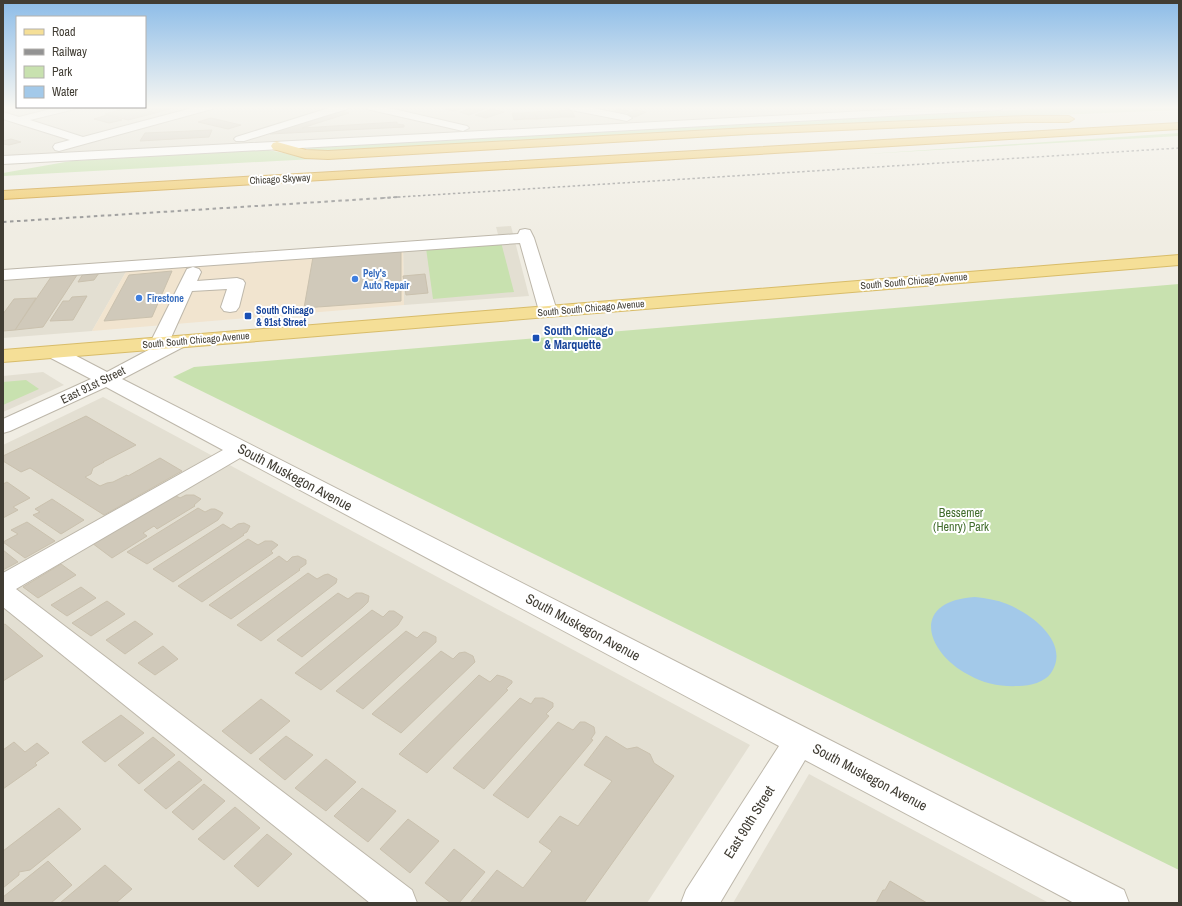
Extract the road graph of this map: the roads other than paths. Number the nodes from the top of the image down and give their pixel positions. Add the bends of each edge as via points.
1 (53, 149) edge
2 (110, 149) edge
3 (202, 149) edge
4 (288, 149) edge
5 (428, 149) edge
6 (595, 149) edge
7 (800, 149) edge
8 (849, 149) edge
9 (121, 153) junction
10 (16, 159) junction
11 (3, 161) edge
12 (3, 183) edge
13 (3, 196) edge
14 (3, 206) edge
15 (1179, 260) edge
16 (3, 275) edge
17 (230, 307) dead end
18 (548, 311) junction
19 (181, 341) junction
20 (159, 343) junction
21 (54, 352) junction
22 (3, 356) edge
23 (107, 379) junction
24 (3, 427) edge
25 (240, 449) junction
26 (3, 585) edge
27 (3, 593) edge
28 (800, 740) junction
29 (399, 903) edge
30 (700, 903) edge
31 (1111, 903) edge

1 - 10 street
2 - 9 street
3 - 9 street
4 - 5 highway via 305,154 328,155
6 - 12 highway, Chicago Skyway
7 - 13 highway, Chicago Skyway
8 - 14 highway
9 - 10 street
10 - 11 street
15 - 18 main road, South South Chicago Avenue
16 - 18 street via 526,235
17 - 20 street via 237,283 189,279
18 - 19 main road, South South Chicago Avenue
19 - 20 main road, South South Chicago Avenue
19 - 23 street, East 91st Street
20 - 21 main road, South South Chicago Avenue
21 - 22 main road, South South Chicago Avenue
21 - 23 street, South Muskegon Avenue
23 - 24 street, East 91st Street
23 - 25 street, South Muskegon Avenue
25 - 26 street
25 - 28 street, South Muskegon Avenue
27 - 29 street
28 - 30 street, East 90th Street
28 - 31 street, South Muskegon Avenue

